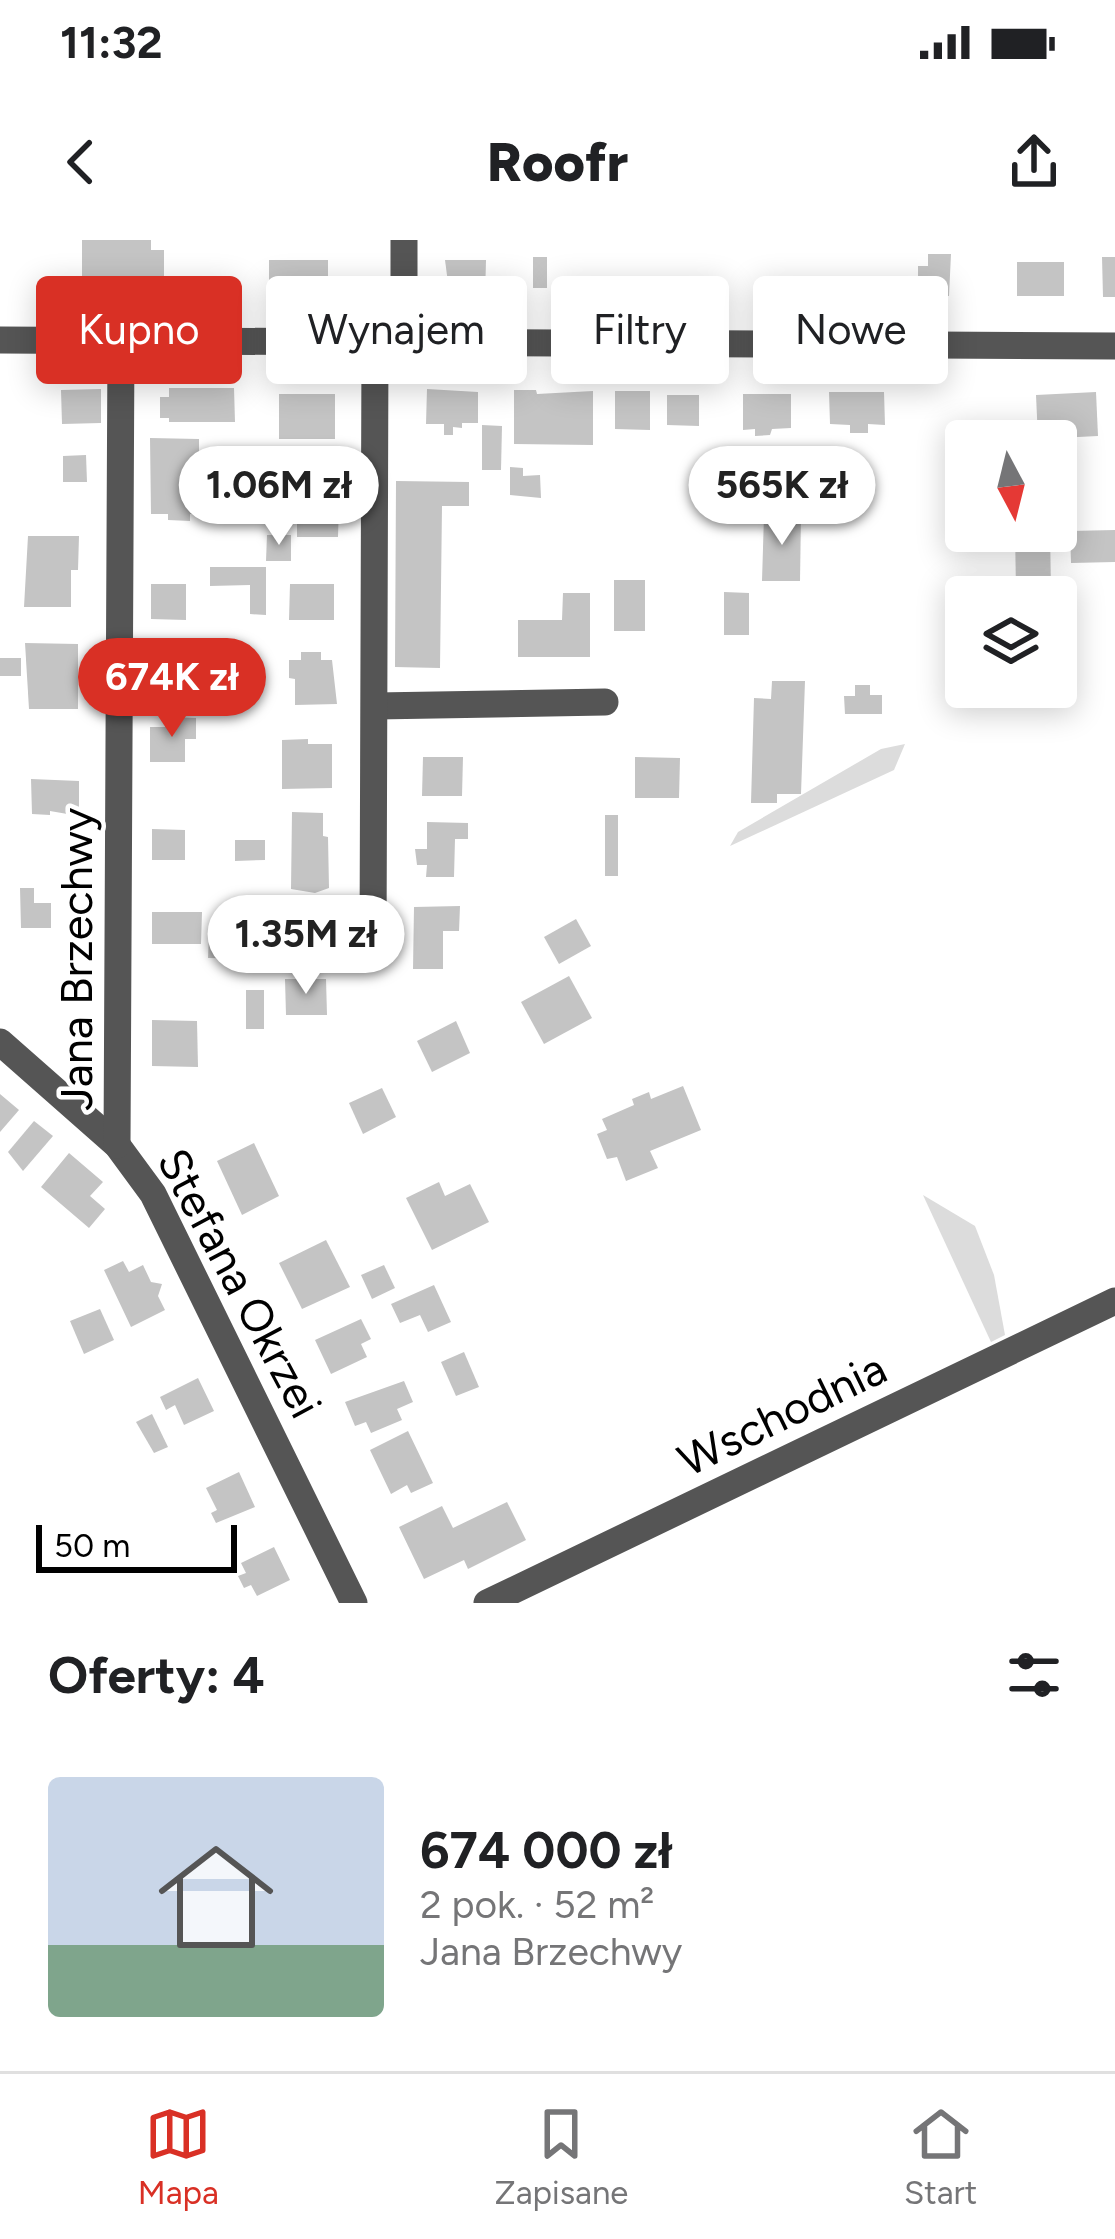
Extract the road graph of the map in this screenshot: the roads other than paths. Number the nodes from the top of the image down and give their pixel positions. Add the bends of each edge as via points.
1 (404, 240) edge
2 (404, 276) edge
3 (0, 340) edge
4 (36, 340) edge
5 (527, 344) edge
6 (1115, 346) edge
7 (122, 384) edge
8 (375, 384) edge
9 (605, 701) dead end
10 (376, 706) junction
11 (373, 949) dead end
12 (0, 1042) edge
13 (117, 1144) junction
14 (1115, 1301) edge
15 (354, 1603) edge
16 (487, 1603) edge

1 - 2 street
3 - 4 street
5 - 6 street
7 - 13 street, Jana Brzechwy
8 - 10 street
9 - 10 street
10 - 11 street
12 - 13 street, Stefana Okrzei
13 - 15 street, Stefana Okrzei via 166,1216
14 - 16 street, Wschodnia

